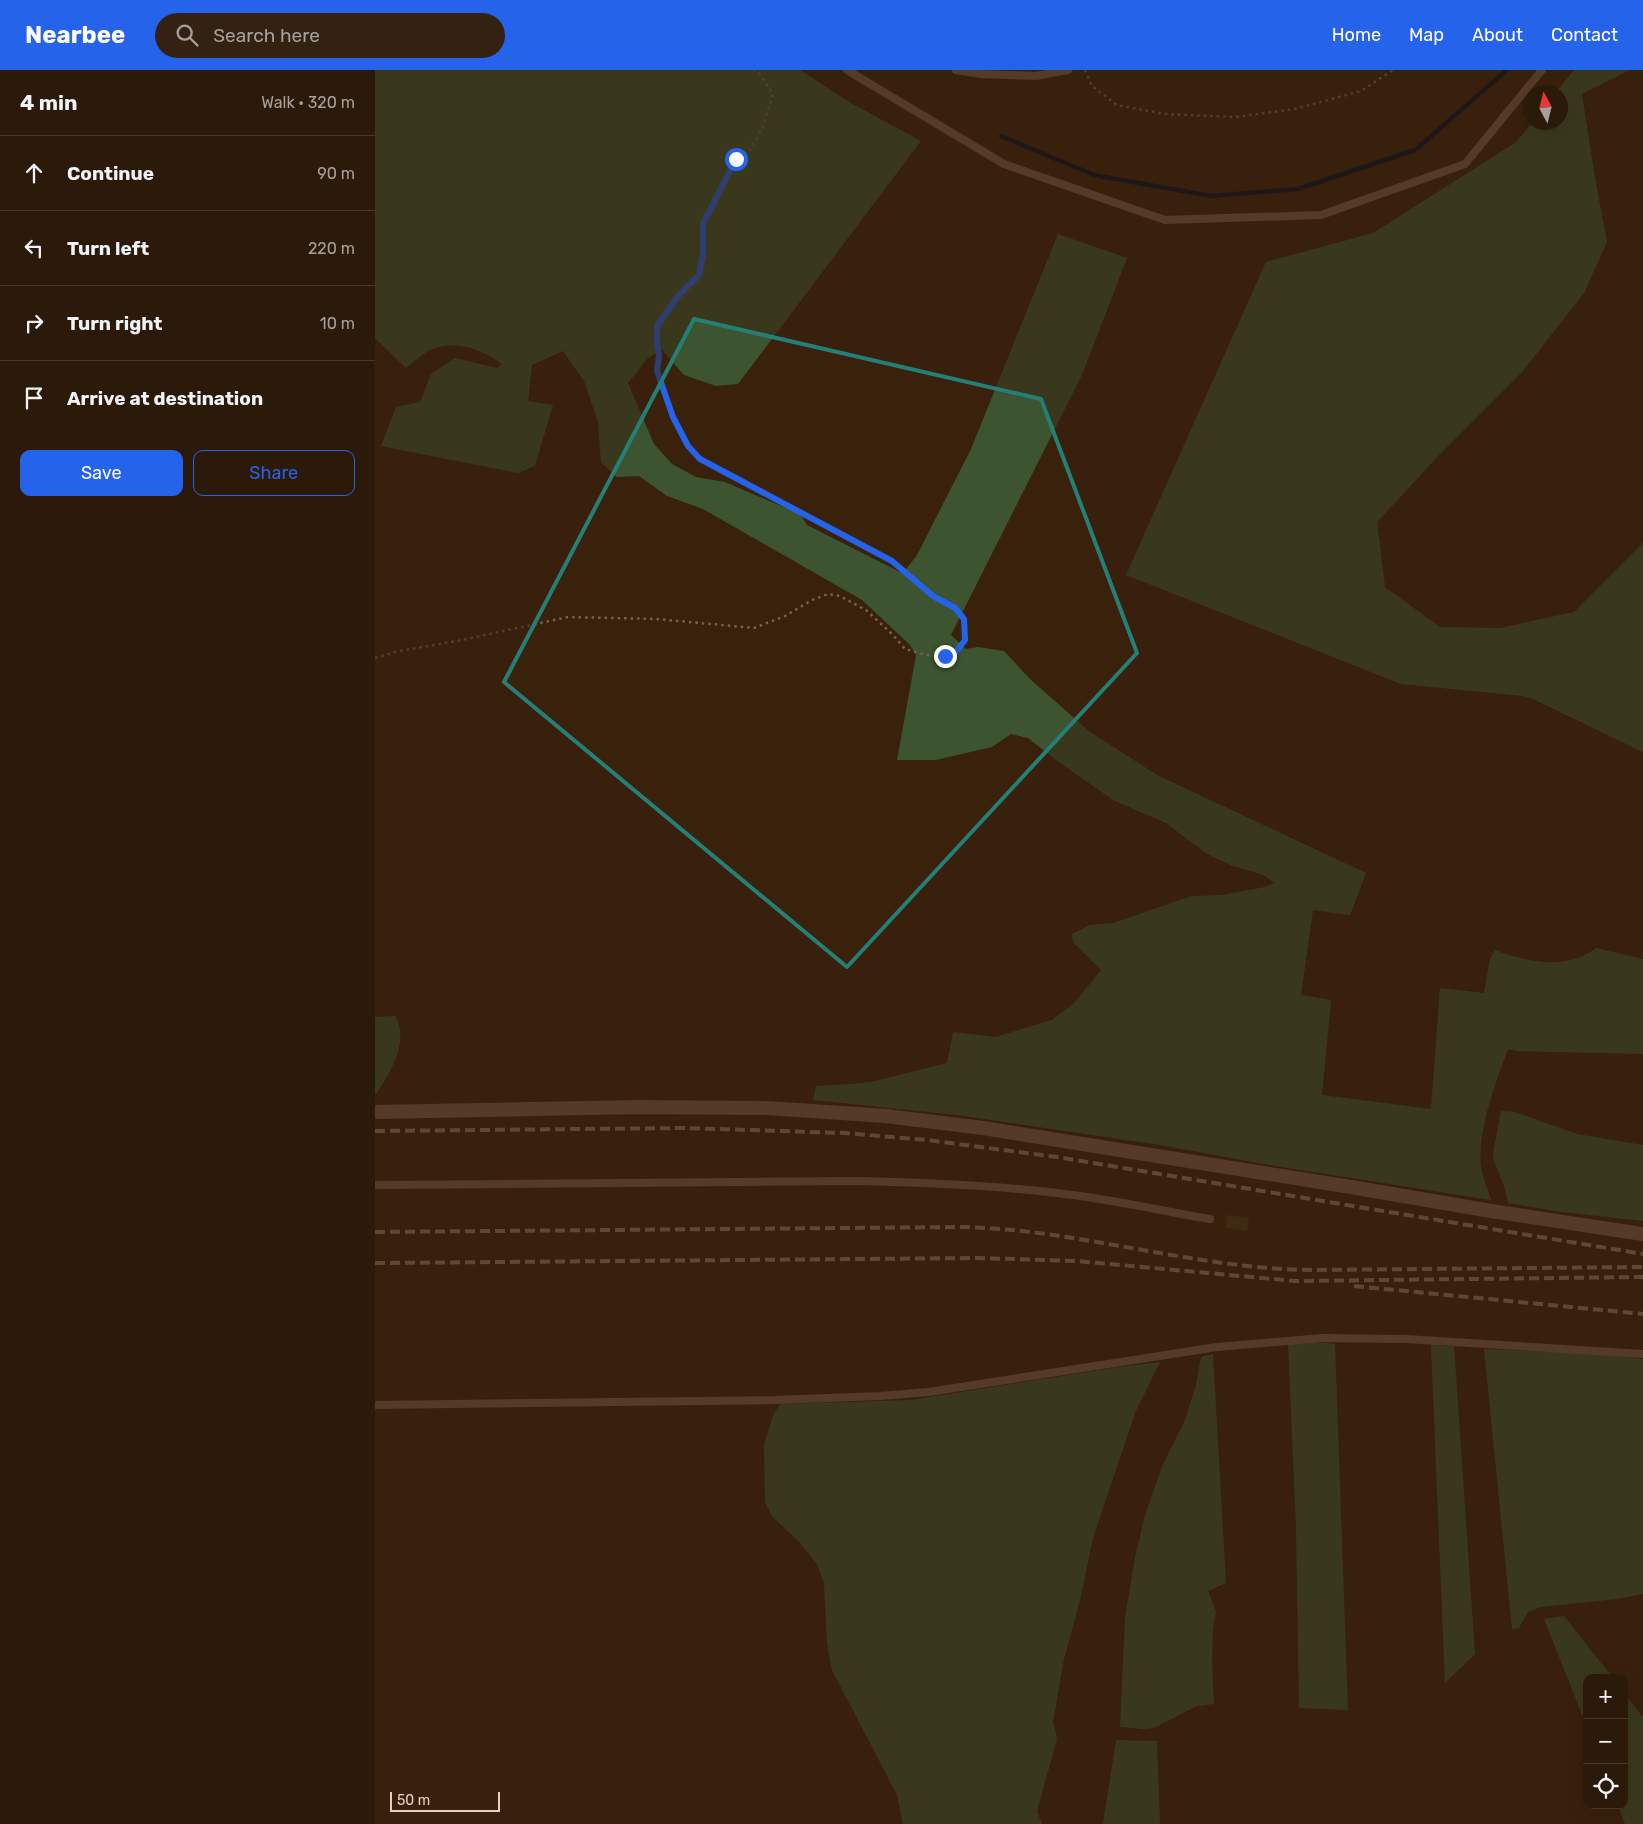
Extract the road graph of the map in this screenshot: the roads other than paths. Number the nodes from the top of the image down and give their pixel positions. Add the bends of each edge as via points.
1 (847, 70) edge
2 (956, 70) edge
3 (1068, 70) edge
4 (1543, 70) edge
5 (375, 1112) edge
6 (375, 1185) edge
7 (1210, 1219) dead end
8 (1643, 1234) edge
9 (1643, 1354) edge
10 (375, 1406) edge

1 - 4 lane via 1005,164 1165,220 1321,215 1465,164
2 - 3 lane via 1036,76
5 - 8 main road via 767,1108 886,1116 983,1128
6 - 7 lane via 929,1182 1087,1197
9 - 10 lane via 1406,1339 1323,1338 1217,1346 1051,1374 880,1396

